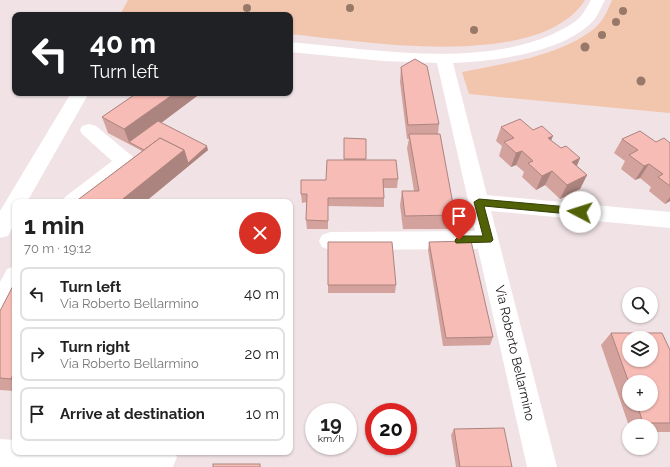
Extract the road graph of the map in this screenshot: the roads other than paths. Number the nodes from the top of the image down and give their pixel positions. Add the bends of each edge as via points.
1 (598, 0) edge
2 (293, 46) edge
3 (444, 58) junction
4 (78, 96) edge
5 (58, 129) junction
6 (17, 199) edge
7 (76, 199) edge
8 (479, 202) junction
9 (12, 208) edge
10 (670, 220) edge
11 (0, 230) edge
12 (488, 240) junction
13 (330, 241) edge
14 (12, 282) edge
15 (0, 305) edge
16 (0, 454) edge
17 (12, 454) edge
18 (32, 455) edge
19 (162, 459) edge
20 (542, 467) edge

1 - 3 street via 580,25 537,46 500,53
2 - 3 street via 413,58
3 - 8 street, Via Roberto Bellarmino
4 - 5 street
5 - 6 street
5 - 7 street via 95,126 125,161
8 - 10 street
8 - 12 street, Via Roberto Bellarmino
9 - 11 street
12 - 13 street
12 - 20 street, Via Roberto Bellarmino
14 - 15 street
16 - 17 street
18 - 19 street

